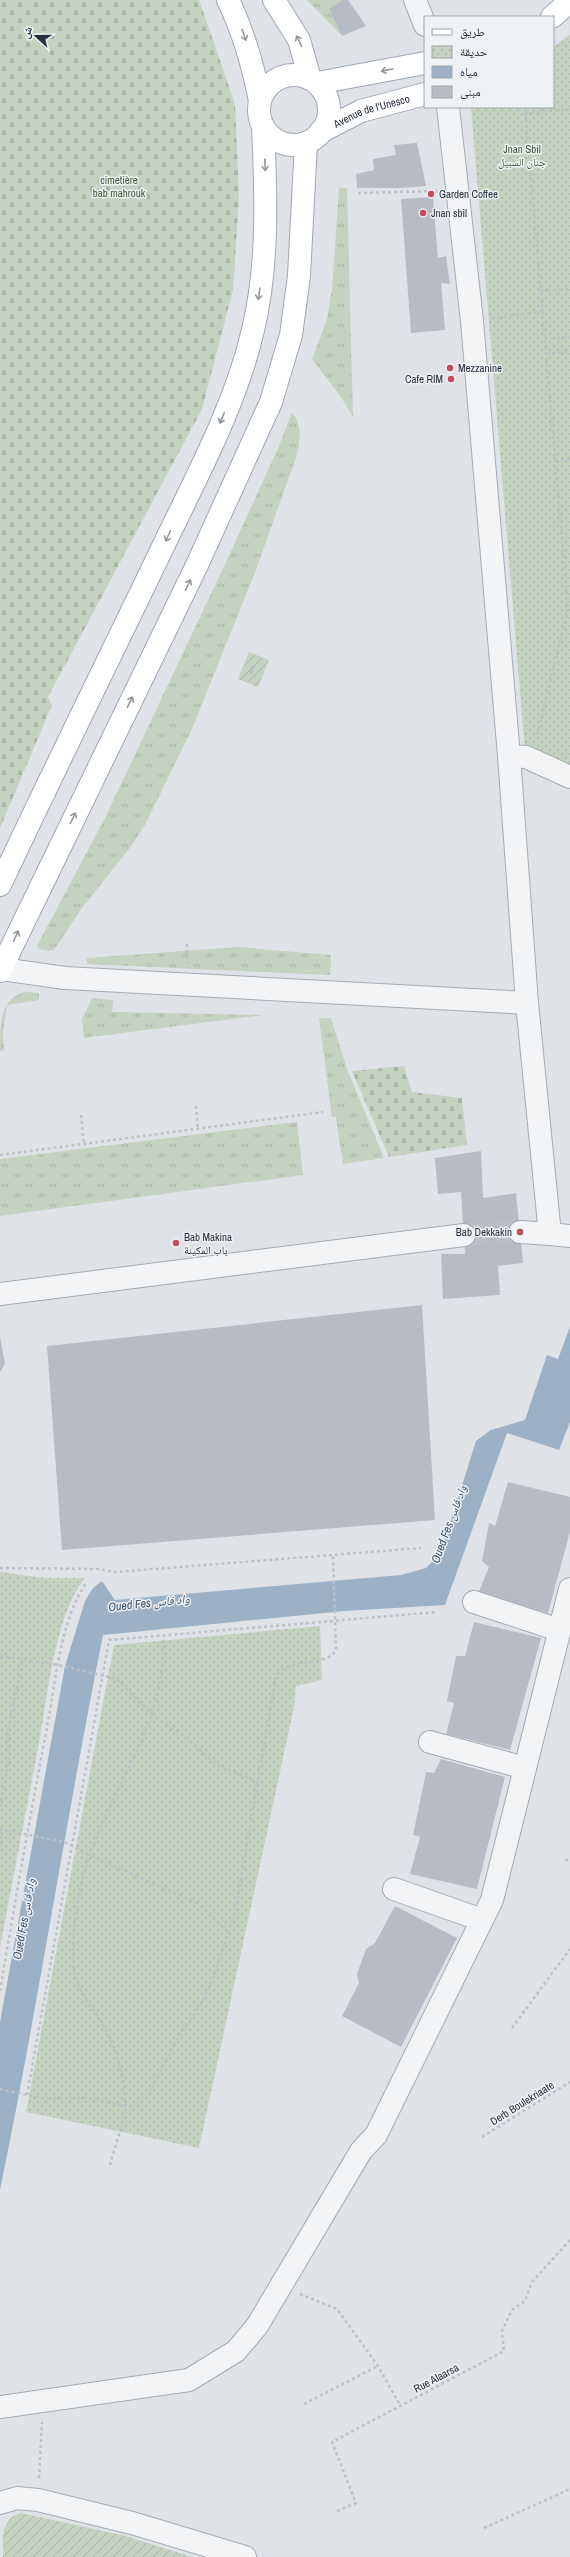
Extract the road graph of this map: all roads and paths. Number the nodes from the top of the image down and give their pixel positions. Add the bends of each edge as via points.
1 (228, 0) edge
2 (274, 0) edge
3 (415, 0) edge
4 (431, 0) edge
5 (570, 1) edge
6 (436, 16) edge
7 (553, 16) edge
8 (424, 22) edge
9 (424, 63) edge
10 (314, 81) junction
11 (424, 94) edge
12 (260, 101) junction
13 (448, 108) edge
14 (524, 108) edge
15 (570, 109) edge
16 (525, 113) junction
17 (263, 126) junction
18 (313, 138) junction
19 (458, 191) junction
20 (358, 193) dead end
21 (570, 289) edge
22 (541, 291) junction
23 (543, 311) junction
24 (472, 321) junction
25 (570, 337) edge
26 (544, 339) junction
27 (570, 351) edge
28 (546, 354) junction
29 (570, 459) edge
30 (555, 460) junction
31 (569, 607) edge
32 (509, 756) junction
33 (531, 759) junction
34 (570, 777) edge
35 (0, 885) edge
36 (187, 944) dead end
37 (187, 969) dead end
38 (1, 970) edge
39 (527, 1003) junction
40 (196, 1106) dead end
41 (323, 1112) dead end
42 (81, 1115) dead end
43 (198, 1129) junction
44 (84, 1144) junction
45 (0, 1155) edge
46 (520, 1232) tunnel mouth
47 (464, 1235) tunnel mouth
48 (560, 1235) edge
49 (0, 1294) edge
50 (421, 1548) dead end
51 (333, 1555) junction
52 (0, 1568) edge
53 (87, 1582) dead end
54 (570, 1590) edge
55 (474, 1602) dead end
56 (437, 1612) dead end
57 (336, 1620) junction
58 (560, 1630) junction
59 (164, 1635) junction
60 (0, 1656) edge
61 (23, 1659) junction
62 (58, 1665) junction
63 (102, 1675) junction
64 (152, 1715) junction
65 (430, 1742) dead end
66 (525, 1768) junction
67 (258, 1782) junction
68 (0, 1807) edge
69 (0, 1829) edge
70 (26, 1834) junction
71 (70, 1845) junction
72 (0, 1852) edge
73 (89, 1855) junction
74 (565, 1860) dead end
75 (570, 1860) edge
76 (394, 1888) dead end
77 (482, 1920) junction
78 (228, 1932) junction
79 (570, 1949) edge
80 (0, 1991) edge
81 (512, 2028) dead end
82 (570, 2082) edge
83 (0, 2089) edge
84 (27, 2094) junction
85 (125, 2106) junction
86 (482, 2138) dead end
87 (110, 2165) dead end
88 (570, 2240) edge
89 (282, 2287) junction
90 (378, 2366) junction
91 (43, 2401) junction
92 (304, 2404) dead end
93 (400, 2406) junction
94 (0, 2407) edge
95 (570, 2489) edge
96 (38, 2500) junction
97 (0, 2503) edge
98 (337, 2511) dead end
99 (484, 2528) dead end
100 (245, 2557) edge

1 -> 12 main road via 243,32
10 -> 2 main road via 299,40
3 - 8 street
4 - 6 street
5 - 7 main road
9 -> 10 main road
10 - 12 main road via 296,75 280,78 268,87
10 - 18 main road via 325,94 329,107 327,121
11 - 18 main road, Avenue de l'Unesco via 361,111
12 - 17 main road via 260,118
13 - 19 street
14 - 16 path
15 - 16 path
16 - 22 path
17 - 18 main road via 277,140 286,144
17 -> 35 main road via 265,227 262,277 253,330 237,383 192,485
38 -> 18 main road via 197,565 271,402 291,335
19 - 20 path
19 - 24 street
21 - 22 path
22 - 23 path
23 - 24 path
23 - 26 path
24 - 32 street
25 - 26 path
26 - 28 path
27 - 28 path
28 - 30 path
29 - 30 path
30 - 31 path
31 - 33 path
32 - 33 street
32 - 39 street
33 - 34 street
36 - 37 path
38 - 39 street via 65,978
39 - 48 street
40 - 43 path
41 - 43 path
42 - 44 path
43 - 44 path
44 - 45 path
46 - 48 street
47 - 49 street
50 - 51 path
51 - 52 path via 116,1572 98,1569
51 - 57 path
53 - 62 path via 73,1606
54 - 58 street
55 - 58 street
56 - 57 path
57 - 59 path
57 - 67 path via 337,1645 334,1654 327,1658 288,1665 276,1676
58 - 66 street
59 - 63 path via 109,1640
59 - 64 path via 164,1654
60 - 61 path
61 - 62 path
61 - 68 path via 8,1731 9,1761
62 - 63 path
62 - 70 path
63 - 64 path via 117,1679
63 - 71 path
64 - 67 path via 185,1736 217,1765
64 - 73 path
65 - 66 street
66 - 77 street via 492,1900
67 - 78 path via 244,1871
69 - 70 path
69 - 72 path
70 - 71 path
70 - 80 path
71 - 73 path
71 - 84 path
73 - 78 path via 197,1903
73 - 85 path via 77,1905 72,1958 82,1994 106,2029 120,2069
74 - 75 path
76 - 77 street
77 - 89 street via 376,2135 361,2151
78 - 85 path via 214,1977 201,2004 176,2042 147,2098 141,2103
79 - 81 path
82 - 86 path, Derb Boulekriaate
83 - 84 path
84 - 85 path via 46,2099 88,2098
85 - 87 path
88 - 93 path, Rue Alaarsa via 532,2282 525,2301 512,2310 502,2331 504,2351
89 - 90 path via 337,2309
89 - 91 street via 257,2326 236,2351 188,2380
90 - 92 path
90 - 93 path
91 - 94 street
91 - 96 path
93 - 98 path, Rue Alaarsa via 332,2442 356,2503
95 - 99 path
96 - 97 street via 17,2498
96 - 100 street via 132,2523

